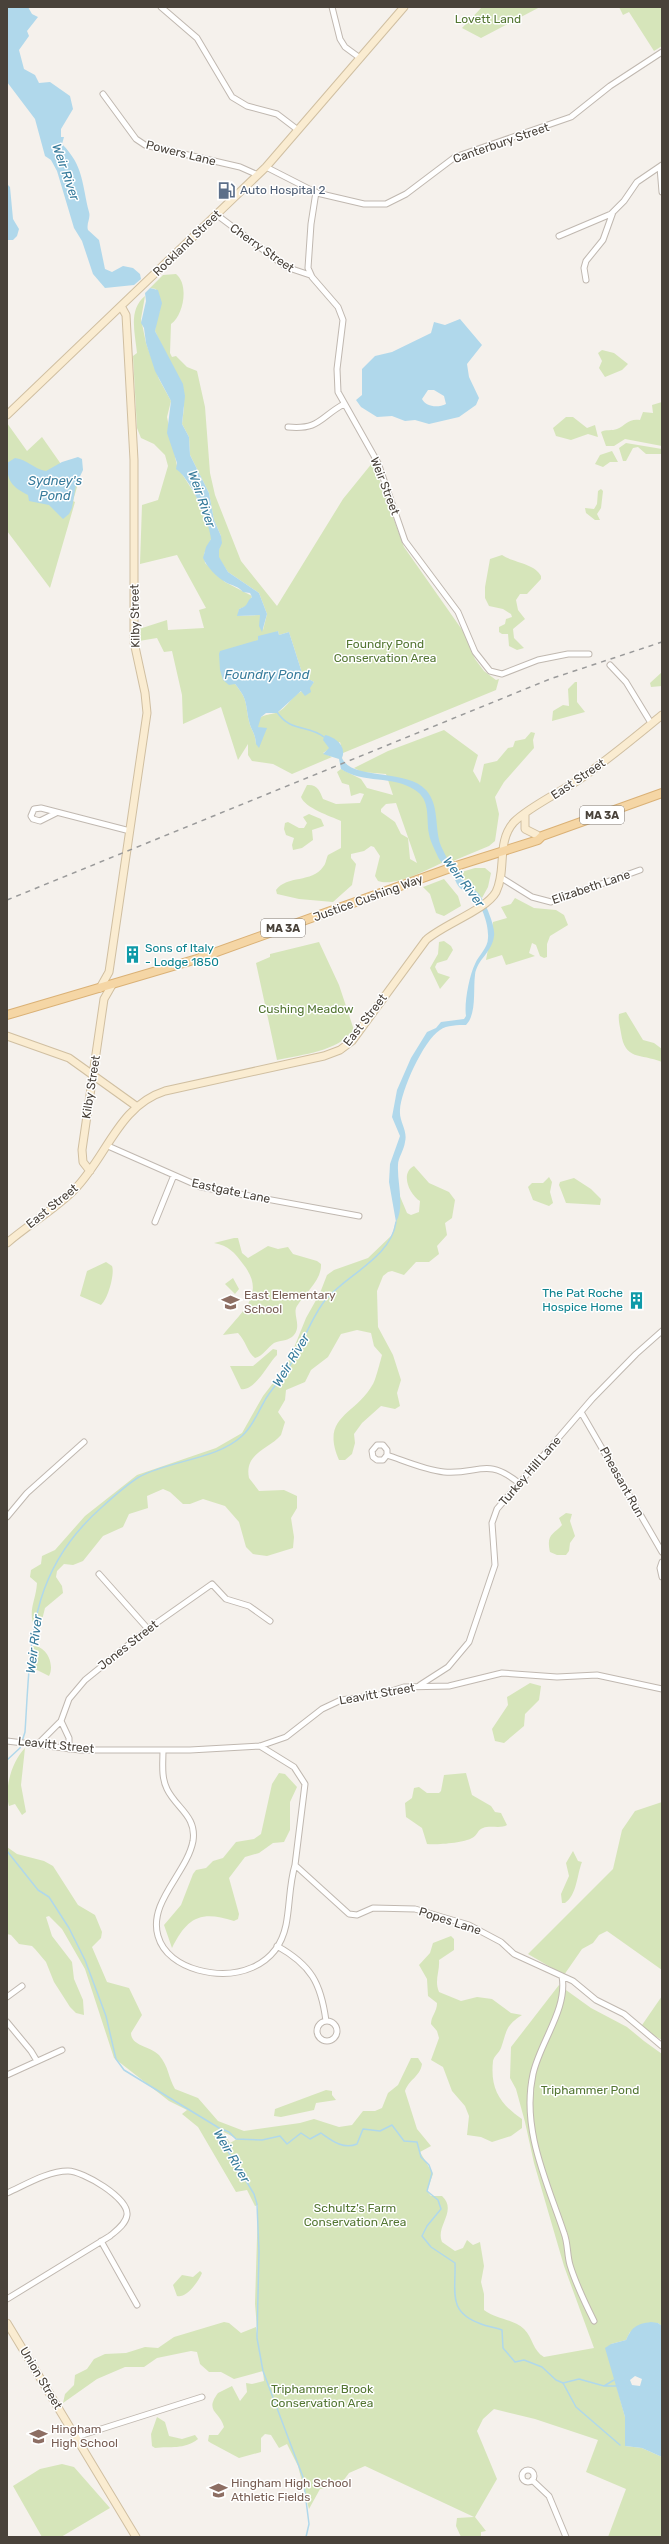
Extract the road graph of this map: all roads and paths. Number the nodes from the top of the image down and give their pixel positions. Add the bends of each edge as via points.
1 (162, 7) edge
2 (332, 7) edge
3 (404, 7) edge
4 (662, 52) edge
5 (360, 58) junction
6 (103, 94) dead end
7 (298, 130) junction
8 (661, 166) edge
9 (266, 167) junction
10 (258, 175) junction
11 (316, 192) junction
12 (662, 192) edge
13 (613, 212) junction
14 (217, 215) junction
15 (559, 236) dead end
16 (310, 275) junction
17 (586, 280) dead end
18 (121, 306) junction
19 (344, 404) junction
20 (7, 415) edge
21 (288, 427) dead end
22 (589, 654) dead end
23 (610, 665) dead end
24 (662, 715) edge
25 (652, 723) junction
26 (662, 793) edge
27 (56, 813) dead end
28 (525, 814) junction
29 (130, 831) junction
30 (539, 836) junction
31 (503, 849) junction
32 (640, 870) dead end
33 (500, 877) junction
34 (109, 972) junction
35 (115, 984) junction
36 (98, 989) junction
37 (104, 999) junction
38 (7, 1015) edge
39 (7, 1036) edge
40 (94, 1077) junction
41 (136, 1106) junction
42 (108, 1146) junction
43 (90, 1171) junction
44 (174, 1175) junction
45 (359, 1216) dead end
46 (155, 1222) dead end
47 (7, 1243) edge
48 (662, 1331) edge
49 (581, 1412) junction
50 (84, 1442) dead end
51 (387, 1455) dead end
52 (520, 1484) junction
53 (7, 1517) edge
54 (662, 1552) edge
55 (662, 1562) edge
56 (99, 1574) dead end
57 (662, 1576) edge
58 (270, 1622) dead end
59 (148, 1629) junction
60 (434, 1678) junction
61 (420, 1686) junction
62 (437, 1686) junction
63 (662, 1689) edge
64 (61, 1721) junction
65 (7, 1741) edge
66 (38, 1744) junction
67 (260, 1746) junction
68 (69, 1749) junction
69 (163, 1750) junction
70 (295, 1865) junction
71 (277, 1946) junction
72 (562, 1976) junction
73 (22, 1986) dead end
74 (7, 1997) edge
75 (326, 2021) dead end
76 (7, 2022) edge
77 (662, 2046) edge
78 (62, 2050) dead end
79 (37, 2061) junction
80 (7, 2075) edge
81 (7, 2193) edge
82 (101, 2242) junction
83 (7, 2299) edge
84 (137, 2305) dead end
85 (594, 2321) dead end
86 (7, 2323) edge
87 (202, 2397) dead end
88 (76, 2437) junction
89 (532, 2480) dead end
90 (136, 2537) edge
91 (566, 2537) edge

1 - 7 street via 197,38 232,97 247,106 273,112
2 - 5 street via 342,42
3 - 5 main road, Rockland Street
4 - 11 street, Canterbury Street via 610,86 568,119 455,157 410,191 389,202 364,204
5 - 7 main road, Rockland Street
6 - 10 street, Powers Lane via 142,143 186,156 240,167
7 - 9 main road, Rockland Street
8 - 12 street
8 - 13 street via 637,182
9 - 10 main road, Rockland Street
9 - 11 street, Canterbury Street
10 - 14 main road, Rockland Street
11 - 16 street via 310,236
13 - 15 street
13 - 17 street via 605,237 584,264
14 - 16 street, Cherry Street via 286,268
14 - 18 main road, Rockland Street
16 - 19 street, Weir Street via 335,303 342,316 337,378 338,392
18 - 20 main road, Rockland Street
18 - 29 main road, Kilby Street via 126,315 134,445 134,642 147,710
19 - 21 street via 316,425 306,428
19 - 22 street, Weir Street via 378,463 405,541 458,612 475,652 485,667 502,674 538,660 568,654
23 - 25 street via 626,682
24 - 25 main road, East Street
25 - 28 main road, East Street via 598,766
26 - 30 main road, Justice Cushing Way / MA 3A
27 - 29 street
28 - 30 main road via 525,829
28 - 31 main road, East Street via 510,828
29 - 34 main road, Kilby Street
30 - 31 main road, Justice Cushing Way / MA 3A via 538,840
31 - 33 main road, East Street
31 - 35 main road, Justice Cushing Way / MA 3A via 473,856 451,868 239,944
32 - 33 street, Elizabeth Lane via 551,902 532,897
33 - 41 main road, East Street via 496,892 490,900 441,928 426,940 357,1034 343,1049 324,1056 165,1091
34 - 35 main road
34 - 36 main road, Kilby Street
35 - 36 main road, Justice Cushing Way / MA 3A
35 - 37 main road, Kilby Street
36 - 37 main road
36 - 38 main road, Justice Cushing Way / MA 3A
37 - 40 main road, Kilby Street
39 - 40 main road via 69,1058
40 - 41 main road
40 - 43 main road, Kilby Street via 81,1153 83,1164
41 - 42 main road, East Street via 124,1119
42 - 43 main road, East Street
42 - 44 street, Eastgate Lane
43 - 47 main road, East Street via 62,1201
44 - 45 street, Eastgate Lane via 201,1186
44 - 46 street
48 - 49 street, Turkey Hill Lane via 632,1358
49 - 52 street, Turkey Hill Lane
49 - 54 street, Pheasant Run
50 - 53 street via 27,1493
51 - 52 street via 444,1472 488,1468 504,1473
52 - 60 street, Turkey Hill Lane via 494,1515 492,1526 495,1565 469,1642 454,1661
55 - 57 street
56 - 59 street
58 - 59 street, Jones Street via 249,1606 226,1599 212,1584
59 - 64 street, Jones Street via 80,1684 69,1699
60 - 61 street, Turkey Hill Lane
60 - 62 street
61 - 62 street, Leavitt Street
61 - 67 street, Leavitt Street via 335,1701 286,1737
62 - 63 street, Leavitt Street via 509,1673 557,1677 597,1675
64 - 66 street, Jones Street
64 - 68 street via 69,1738
65 - 66 street, Leavitt Street
66 - 68 street, Leavitt Street
67 - 69 street, Leavitt Street
67 - 70 street via 294,1767 305,1784
68 - 69 street, Leavitt Street
69 - 71 street via 165,1786 187,1814 193,1834 191,1848 158,1914 156,1928 162,1947 172,1958 186,1966 231,1974 247,1970 259,1963
70 - 71 street via 290,1883 286,1925
70 - 72 street, Popes Lane via 351,1915 373,1908 426,1911 477,1929 501,1942 514,1954
71 - 75 street via 296,1957 311,1974 321,1992
72 - 77 street, Popes Lane via 596,2000 624,2014
72 - 85 street via 562,1997 533,2074 530,2098 532,2122 544,2177 565,2235 576,2285
73 - 74 street
76 - 79 street via 32,2051
78 - 79 street
79 - 80 street
81 - 82 street via 56,2173 70,2171 81,2174 114,2195 126,2209 127,2215 123,2223
82 - 83 street
82 - 84 street
86 - 88 main road, Union Street
87 - 88 street
88 - 90 main road, Union Street
89 - 91 street via 549,2496

